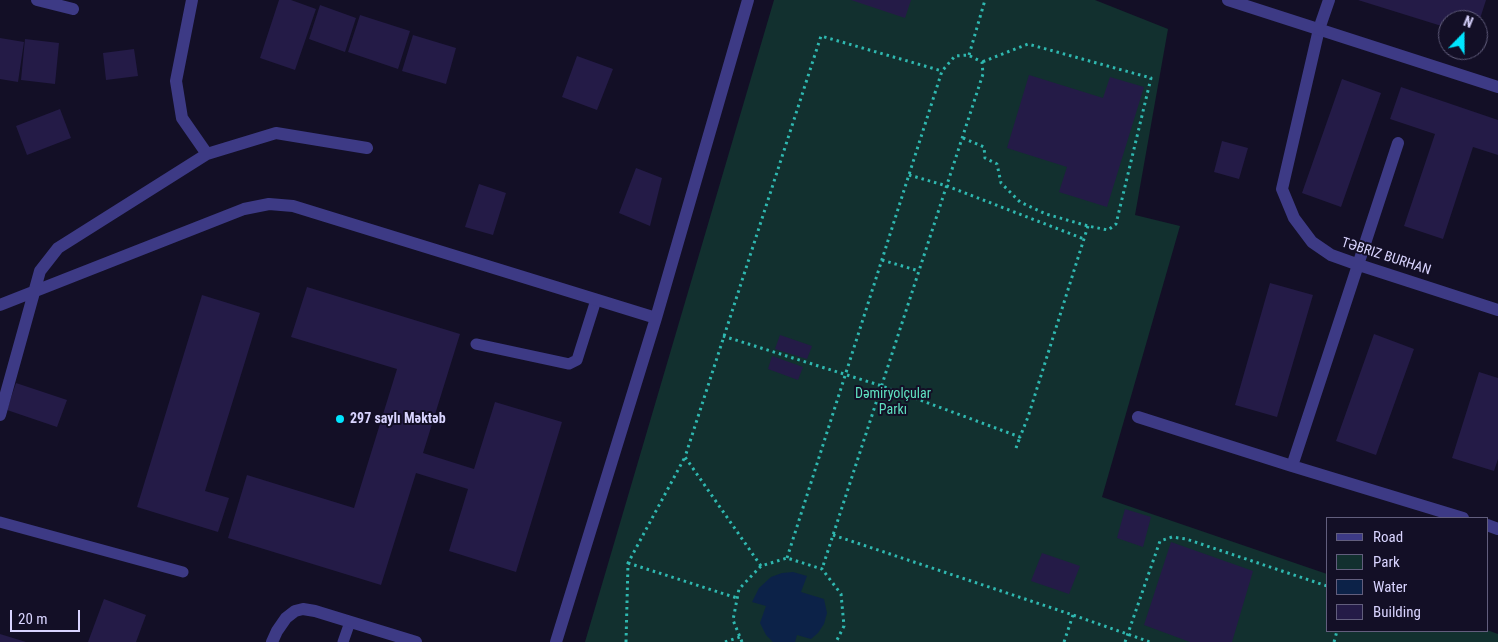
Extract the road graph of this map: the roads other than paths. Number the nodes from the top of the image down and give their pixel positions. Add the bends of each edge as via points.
1 (37, 0) edge
2 (192, 0) edge
3 (748, 0) edge
4 (1228, 0) edge
5 (1329, 0) edge
6 (73, 8) dead end
7 (1319, 29) junction
8 (1498, 87) edge
9 (1398, 143) dead end
10 (366, 148) dead end
11 (207, 154) junction
12 (1359, 265) junction
13 (35, 292) junction
14 (596, 300) junction
15 (0, 305) edge
16 (1498, 310) edge
17 (656, 318) junction
18 (476, 344) dead end
19 (0, 415) edge
20 (1138, 417) dead end
21 (1292, 466) junction
22 (1460, 517) edge
23 (0, 522) edge
24 (183, 572) dead end
25 (350, 622) junction
26 (272, 642) edge
27 (343, 642) edge
28 (416, 642) edge
29 (556, 642) edge

1 - 6 street
2 - 11 street via 176,82 182,118
3 - 17 street
4 - 7 street
5 - 7 street, TƏBRIZ BURHAN
7 - 8 street
7 - 12 street, TƏBRIZ BURHAN via 1282,189 1294,218 1312,242 1331,255
9 - 12 street
10 - 11 street via 276,133
11 - 13 street via 58,248 40,270
12 - 16 street, TƏBRIZ BURHAN
12 - 21 street
13 - 14 street via 244,209 269,204 293,206
13 - 15 street
13 - 19 street
14 - 17 street
14 - 18 lane via 577,360 569,364
17 - 29 street
20 - 21 street
21 - 22 street
23 - 24 lane
25 - 26 street via 315,611 294,611
25 - 27 lane
25 - 28 street

